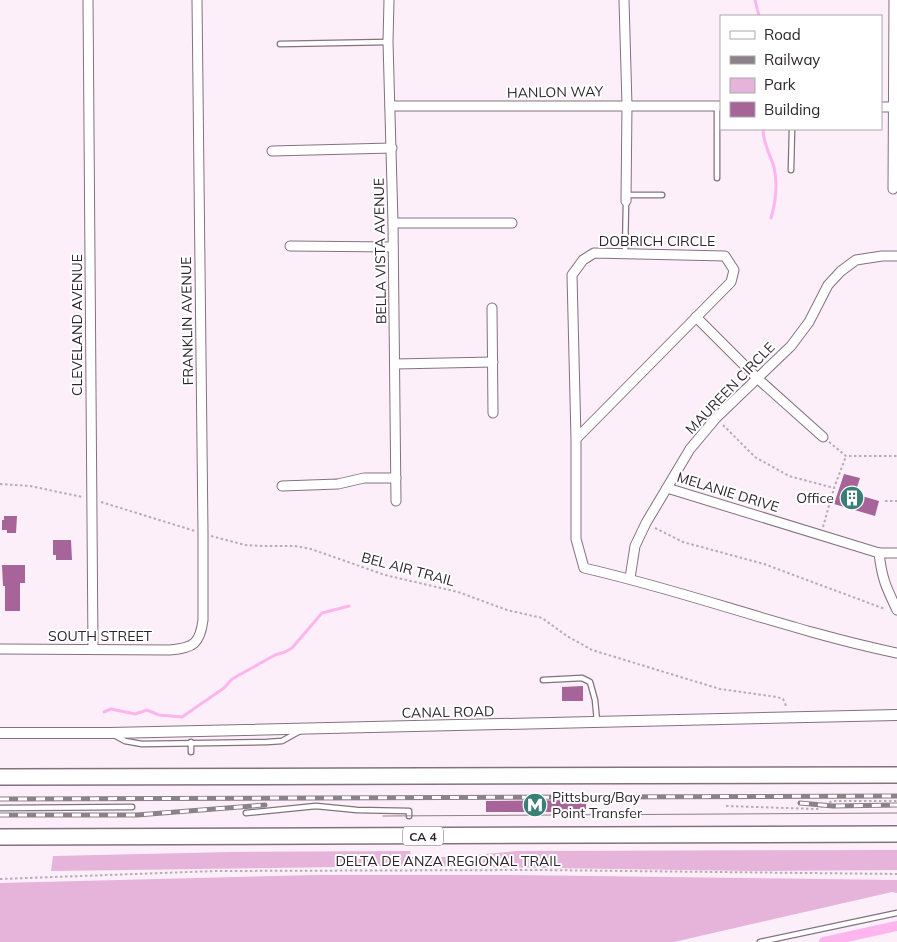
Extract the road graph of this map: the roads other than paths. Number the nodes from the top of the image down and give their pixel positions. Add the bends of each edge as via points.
1 (88, 0) edge
2 (197, 0) edge
3 (389, 0) edge
4 (624, 0) edge
5 (894, 0) edge
6 (388, 42) junction
7 (280, 44) dead end
8 (895, 85) edge
9 (626, 105) junction
10 (390, 106) junction
11 (719, 106) edge
12 (882, 107) edge
13 (895, 107) edge
14 (792, 130) edge
15 (392, 148) junction
16 (272, 151) dead end
17 (791, 170) dead end
18 (716, 178) dead end
19 (893, 189) dead end
20 (662, 195) dead end
21 (626, 198) junction
22 (394, 223) junction
23 (512, 223) dead end
24 (290, 246) dead end
25 (393, 247) junction
26 (626, 254) junction
27 (897, 256) edge
28 (492, 308) dead end
29 (696, 317) junction
30 (492, 362) junction
31 (395, 364) junction
32 (757, 378) junction
33 (493, 413) dead end
34 (823, 437) road end
35 (576, 439) junction
36 (396, 478) junction
37 (282, 486) dead end
38 (667, 488) junction
39 (396, 501) dead end
40 (879, 553) junction
41 (897, 553) edge
42 (630, 578) junction
43 (893, 610) edge
44 (198, 640) joint
45 (93, 649) junction
46 (0, 650) edge
47 (897, 653) edge
48 (543, 680) dead end
49 (897, 715) edge
50 (597, 722) junction
51 (303, 729) junction
52 (0, 733) edge
53 (110, 733) junction
54 (191, 742) junction
55 (191, 752) dead end
56 (897, 775) edge
57 (0, 777) edge
58 (132, 807) dead end
59 (0, 808) edge
60 (246, 813) dead end
61 (410, 816) dead end
62 (897, 834) edge
63 (0, 837) edge
64 (65, 838) junction
65 (0, 844) edge
66 (897, 913) edge
67 (760, 942) edge

1 - 45 street, CLEVELAND AVENUE
2 - 44 street, FRANKLIN AVENUE via 203,533 203,620
3 - 6 street, BELLA VISTA AVENUE
4 - 9 street
5 - 8 street
6 - 7 lane
6 - 10 street, BELLA VISTA AVENUE
8 - 13 street
9 - 10 street, HANLON WAY
9 - 11 street, HANLON WAY
9 - 21 street
10 - 15 street, BELLA VISTA AVENUE
11 - 18 lane
12 - 13 street
13 - 19 street
14 - 17 lane
15 - 16 street
15 - 22 street, BELLA VISTA AVENUE
20 - 21 lane
21 - 26 lane
22 - 23 street
22 - 25 street, BELLA VISTA AVENUE
24 - 25 street
25 - 31 street, BELLA VISTA AVENUE
26 - 29 street, DOBRICH CIRCLE via 725,256 734,270 731,282
26 - 35 street, DOBRICH CIRCLE via 594,253 583,260 572,274
27 - 32 street, MAUREEN CIRCLE via 856,260 841,271 828,285 809,322 791,346
28 - 30 street
29 - 32 street
29 - 35 street, DOBRICH CIRCLE
30 - 31 street
30 - 33 street
31 - 36 street, BELLA VISTA AVENUE
32 - 34 street
32 - 38 street, MAUREEN CIRCLE via 690,449
35 - 42 street, DOBRICH CIRCLE via 576,539 584,568
36 - 37 street
36 - 39 street, BELLA VISTA AVENUE
38 - 40 street, MELANIE DRIVE
38 - 42 street, MAUREEN CIRCLE via 635,546
40 - 41 street, MELANIE DRIVE
40 - 43 street via 881,573
42 - 47 street via 834,638
44 - 45 street, SOUTH STREET via 183,649
45 - 46 street, SOUTH STREET
48 - 50 lane via 582,678 590,682
49 - 50 street, CANAL ROAD
50 - 51 street, CANAL ROAD
51 - 53 street, CANAL ROAD
51 - 54 lane via 282,741
52 - 53 street, CANAL ROAD
53 - 54 lane via 125,741 142,744
54 - 55 lane
56 - 57 highway
58 - 59 lane
60 - 61 lane via 323,806 410,810
62 - 64 highway, CA 4
63 - 64 highway, CA 4
64 - 65 highway
66 - 67 lane

